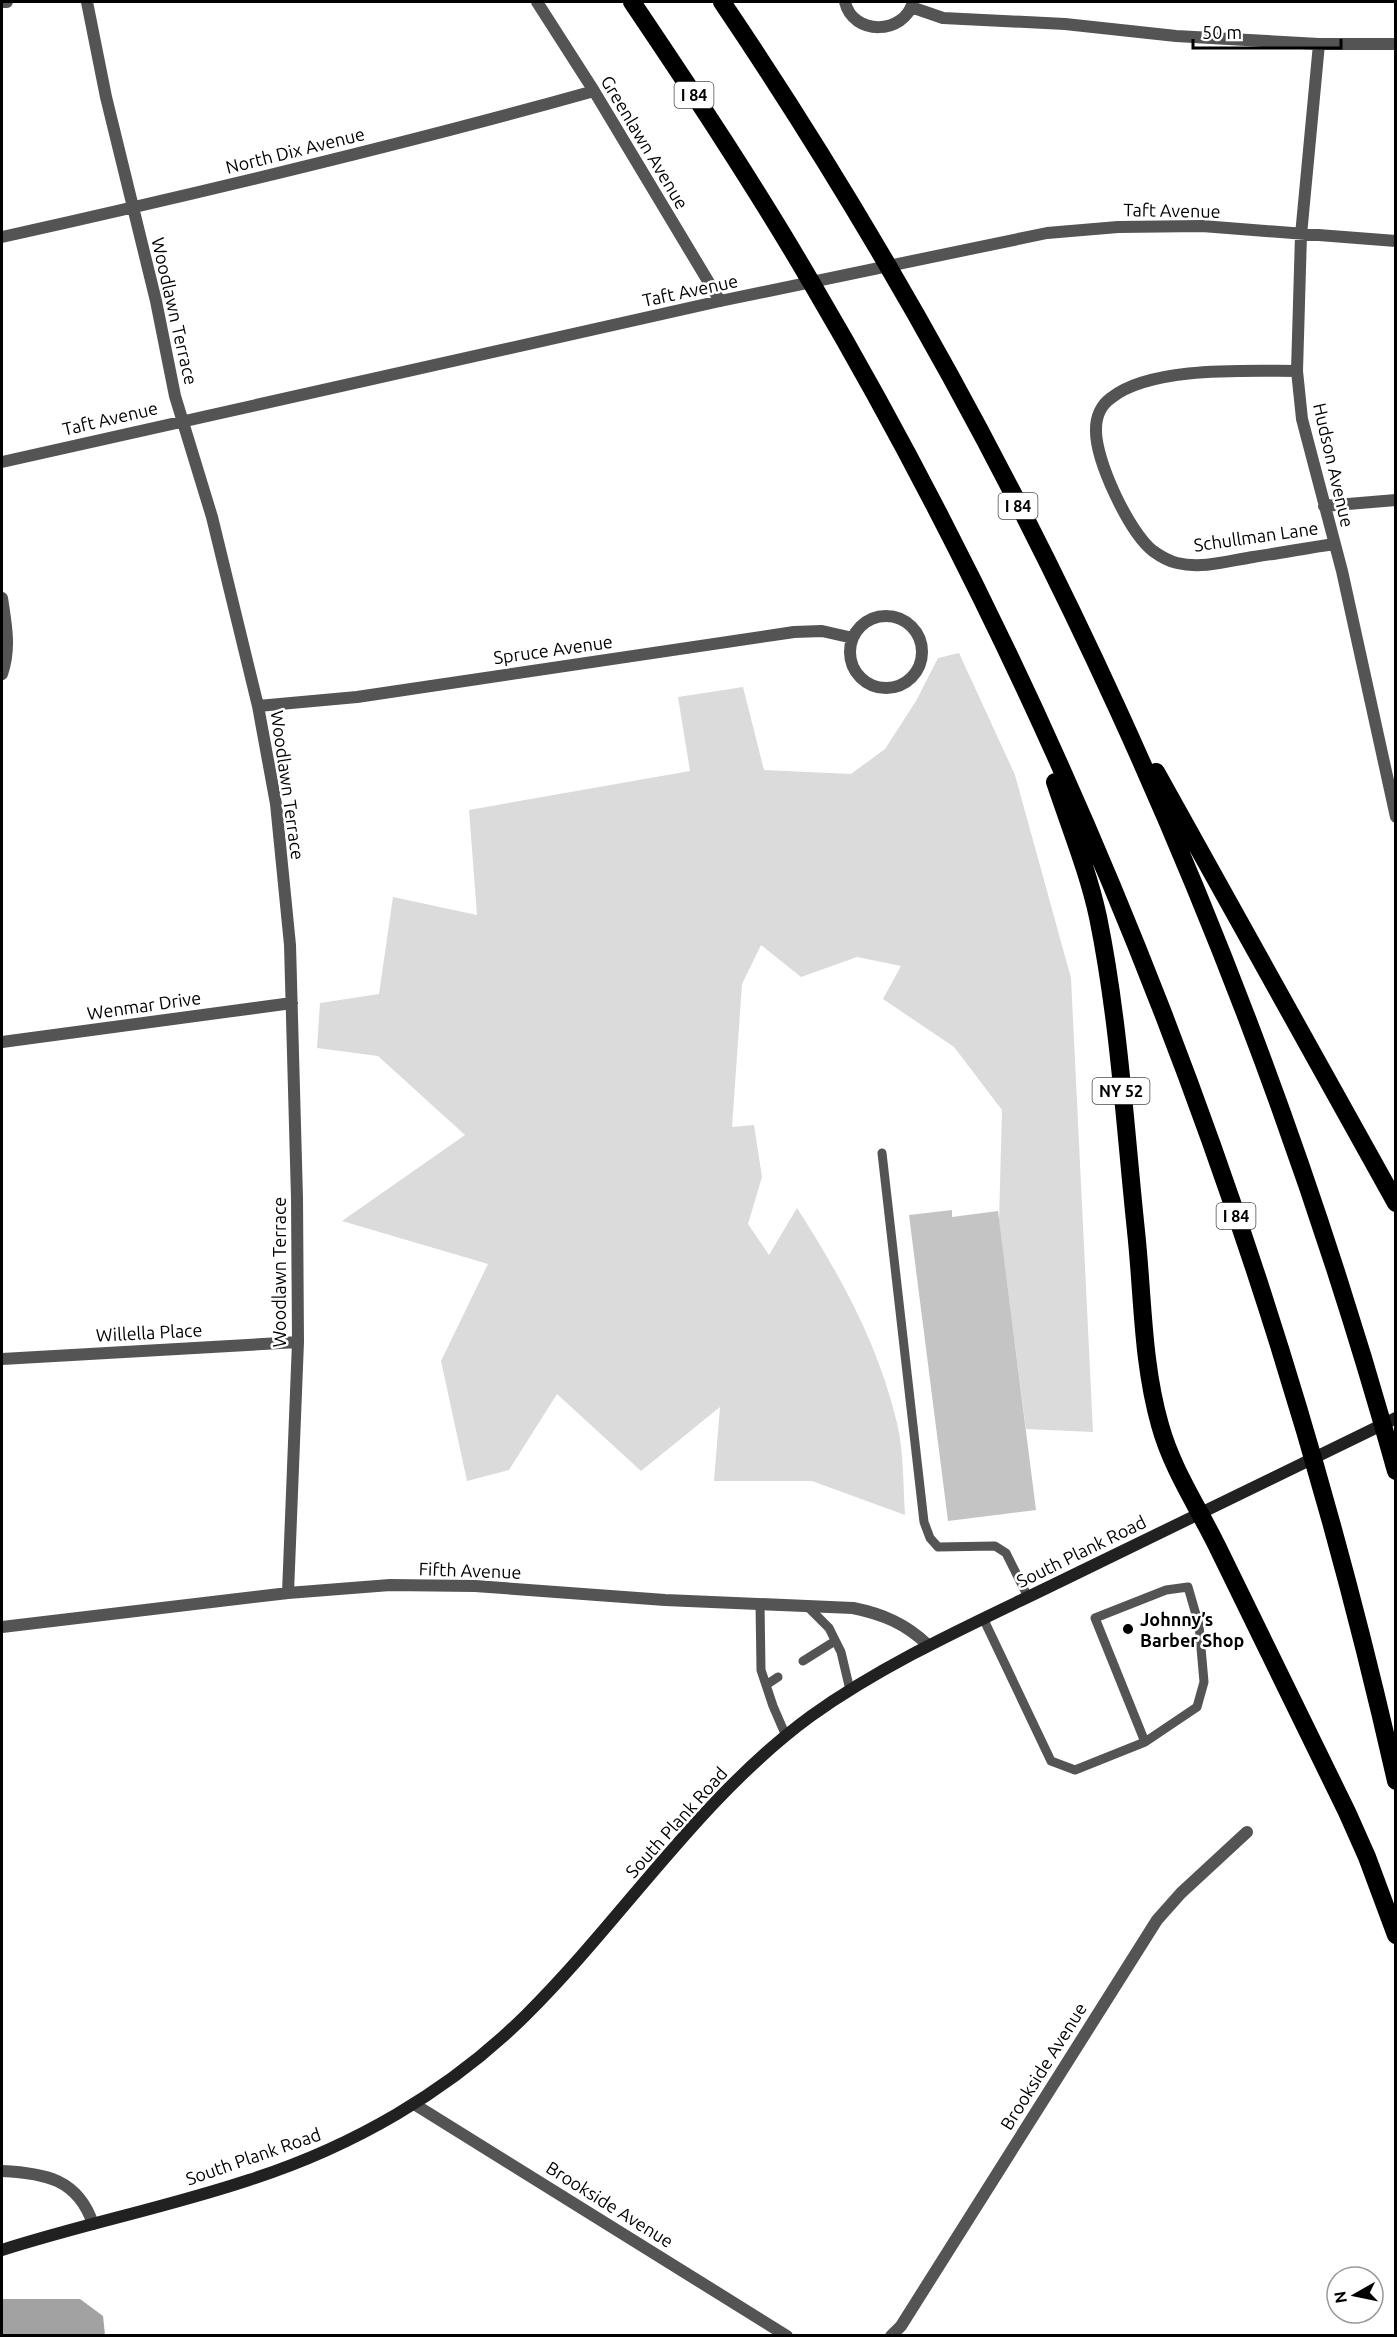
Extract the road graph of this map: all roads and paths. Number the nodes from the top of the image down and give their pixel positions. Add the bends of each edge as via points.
1 (2, 2) edge
2 (7, 2) edge
3 (87, 2) edge
4 (537, 2) edge
5 (632, 2) edge
6 (722, 2) edge
7 (845, 2) edge
8 (912, 4) edge
9 (1320, 44) junction
10 (1395, 44) edge
11 (594, 92) junction
12 (133, 208) junction
13 (1301, 235) junction
14 (2, 237) edge
15 (1395, 241) edge
16 (720, 301) junction
17 (1297, 371) junction
18 (183, 420) junction
19 (2, 462) edge
20 (1395, 500) edge
21 (1324, 506) junction
22 (1334, 544) junction
23 (2, 598) edge
24 (853, 638) junction
25 (1084, 640) junction
26 (1016, 671) junction
27 (2, 674) edge
28 (258, 706) junction
29 (1395, 817) edge
30 (292, 1003) junction
31 (2, 1042) edge
32 (882, 1153) dead end
33 (1395, 1203) edge
34 (298, 1342) junction
35 (2, 1359) edge
36 (1395, 1418) edge
37 (1395, 1471) edge
38 (1201, 1514) junction
39 (288, 1593) junction
40 (1028, 1597) junction
41 (760, 1603) junction
42 (806, 1605) junction
43 (983, 1618) junction
44 (2, 1627) edge
45 (835, 1641) junction
46 (928, 1645) junction
47 (803, 1661) dead end
48 (778, 1677) dead end
49 (766, 1685) junction
50 (850, 1690) junction
51 (786, 1736) junction
52 (1145, 1742) junction
53 (1395, 1781) edge
54 (1247, 1832) dead end
55 (1395, 1935) edge
56 (414, 2104) junction
57 (2, 2171) edge
58 (93, 2224) junction
59 (2, 2250) edge
60 (787, 2336) edge
61 (891, 2336) edge

1 - 2 street
3 - 12 street, Woodlawn Terrace
4 - 11 street, Greenlawn Avenue
5 - 26 highway, I 84 via 755,189 864,376
6 - 25 highway, I 84 via 836,177 948,373
7 - 8 street via 853,16 873,27 895,24
8 - 9 street via 943,18
9 - 10 street
9 - 13 street, Hudson Avenue
11 - 12 street, North Dix Avenue
11 - 16 street, Greenlawn Avenue
12 - 14 street, North Dix Avenue
12 - 18 street, Woodlawn Terrace
13 - 15 street, Taft Avenue
13 - 16 street, Taft Avenue via 1202,226 1118,226 1047,233
13 - 17 street, Hudson Avenue
16 - 18 street, Taft Avenue
17 - 21 street, Hudson Avenue via 1302,419
17 - 22 street, Schullman Lane via 1196,372 1133,385 1110,398 1099,411 1098,450 1115,495 1138,536 1168,560 1205,565
18 - 19 street, Taft Avenue
18 - 28 street, Woodlawn Terrace via 212,517
20 - 21 street
21 - 22 street, Hudson Avenue
22 - 29 street, Hudson Avenue
23 - 27 street via 8,636
24 - 24 street via 851,660 863,679 873,685 895,687 915,674 922,651 913,628 904,621 880,616 859,628
24 - 28 street, Spruce Avenue via 822,631 794,632 357,697
25 - 33 highway
25 - 37 highway, I 84 via 1174,840 1256,1046 1327,1247
26 - 38 highway, NY 52 via 1085,870 1097,916 1113,1014 1145,1351 1171,1459
26 - 53 highway, I 84 via 1144,966 1220,1167 1317,1473
28 - 30 street, Woodlawn Terrace via 276,804
30 - 31 street, Wenmar Drive
30 - 34 street, Woodlawn Terrace
32 - 40 lane via 924,1522 938,1547 994,1546 1006,1553
34 - 35 street, Willella Place
34 - 39 street, Woodlawn Terrace
36 - 38 main road, South Plank Road
38 - 40 main road, South Plank Road
38 - 55 highway via 1347,1812
39 - 41 street, Fifth Avenue via 435,1585
39 - 44 street, Fifth Avenue
40 - 43 main road, South Plank Road
41 - 42 street, Fifth Avenue
41 - 49 lane via 761,1670
42 - 45 lane
42 - 46 street, Fifth Avenue via 878,1613 901,1623
43 - 46 main road, South Plank Road
43 - 52 lane via 1051,1761 1075,1770
45 - 47 lane
45 - 50 lane
46 - 50 main road, South Plank Road
48 - 49 lane
49 - 51 lane
50 - 51 main road, South Plank Road
51 - 56 main road, South Plank Road via 710,1809 526,2015 456,2076
52 - 52 lane via 1095,1618 1166,1590 1188,1587 1199,1625 1204,1682 1197,1707
54 - 61 street, Brookside Avenue via 1157,1920 901,2326
56 - 58 main road, South Plank Road via 290,2166
56 - 60 street, Brookside Avenue
57 - 58 street via 27,2172 70,2187 81,2197
58 - 59 main road, South Plank Road

